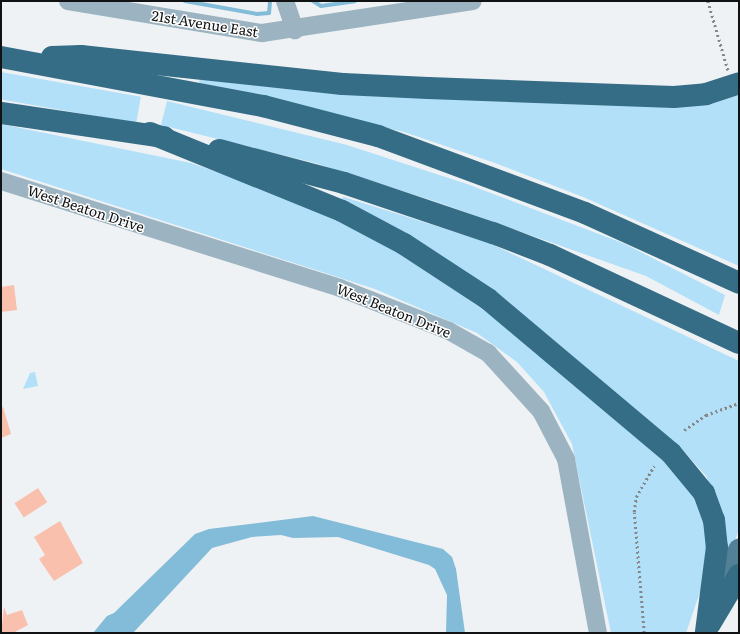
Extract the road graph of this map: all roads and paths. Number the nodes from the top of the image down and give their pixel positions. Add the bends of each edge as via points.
1 (68, 1) edge
2 (285, 1) edge
3 (474, 1) edge
4 (708, 1) edge
5 (441, 4) edge
6 (295, 30) junction
7 (5, 57) edge
8 (734, 78) edge
9 (1, 113) edge
10 (150, 133) junction
11 (1, 181) edge
12 (736, 282) edge
13 (739, 344) edge
14 (739, 403) edge
15 (684, 430) dead end
16 (654, 466) dead end
17 (739, 550) edge
18 (739, 576) edge
19 (706, 632) edge
20 (598, 633) edge
21 (644, 633) edge

1 - 6 street, 21st Avenue East via 229,29 262,33
2 - 6 street
3 - 5 street, 21st Avenue East
4 - 8 path
5 - 6 street, 21st Avenue East
7 - 8 highway via 82,56 343,84 650,96 706,94
7 - 12 highway via 263,106 378,136 598,218
9 - 10 highway
10 - 13 highway via 277,164 493,234 550,255
10 - 19 highway via 342,211 410,248 488,299 671,453 704,493 714,520 717,547
11 - 20 street, West Beaton Drive via 340,288 449,331 488,353 541,411 566,458
14 - 15 path via 706,415
16 - 21 path via 636,497 634,512
17 - 19 main road
18 - 19 highway

